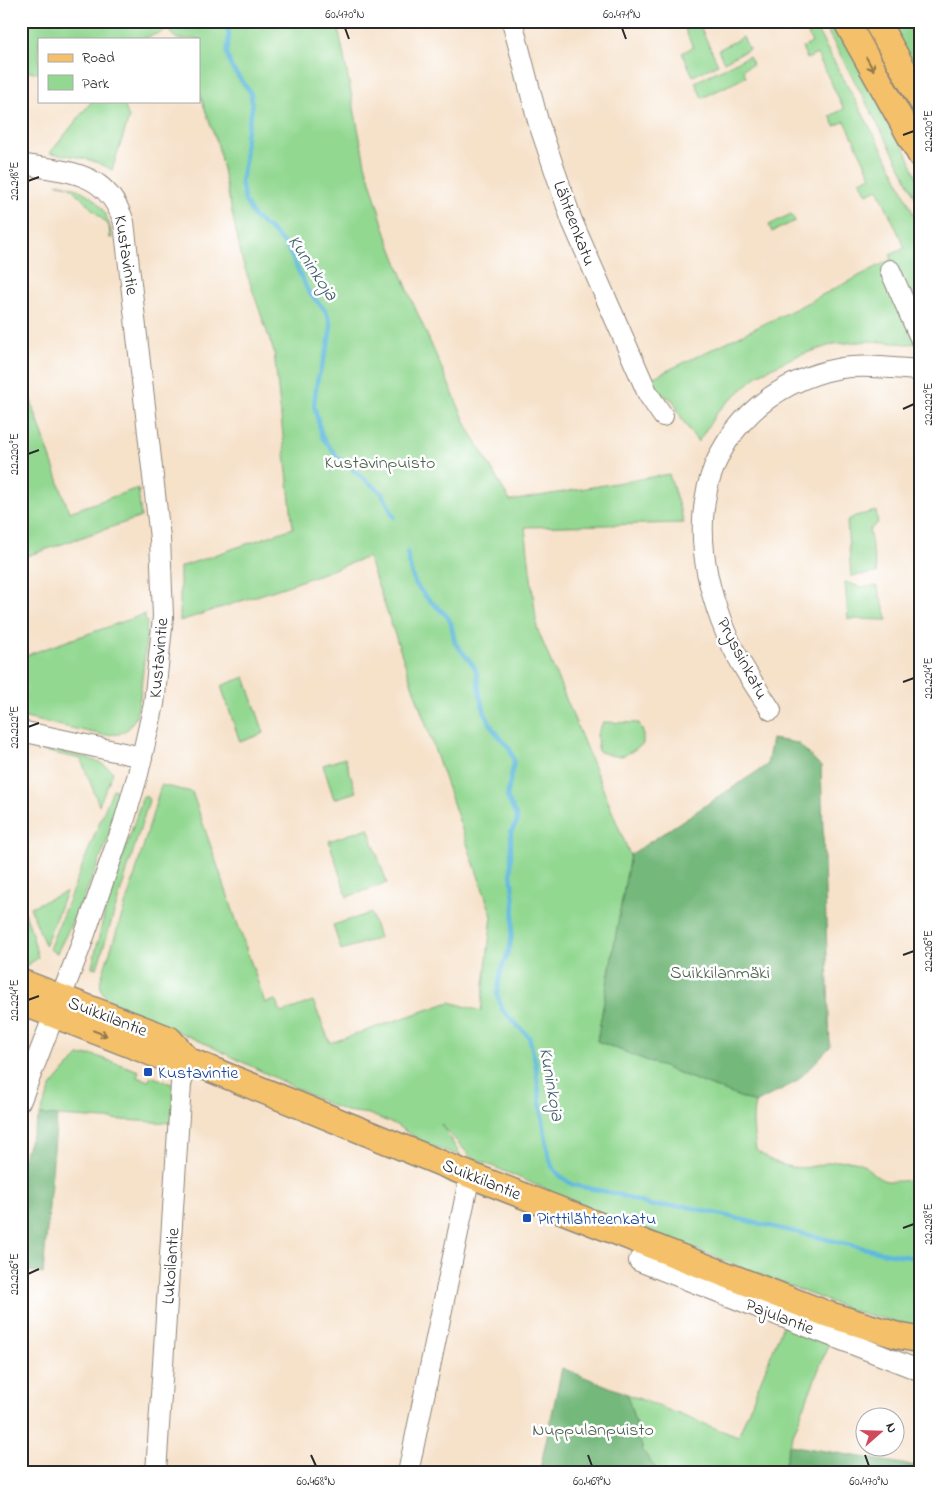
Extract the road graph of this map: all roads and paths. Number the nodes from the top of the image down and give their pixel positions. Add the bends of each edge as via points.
1 (512, 21) edge
2 (846, 21) edge
3 (876, 21) edge
4 (921, 100) edge
5 (921, 156) edge
6 (21, 164) edge
7 (890, 270) dead end
8 (921, 340) edge
9 (921, 370) edge
10 (663, 416) dead end
11 (771, 710) dead end
12 (21, 731) edge
13 (142, 757) junction
14 (21, 982) edge
15 (21, 1002) edge
16 (58, 1006) junction
17 (188, 1060) junction
18 (21, 1100) edge
19 (470, 1175) junction
20 (639, 1261) dead end
21 (921, 1340) edge
22 (921, 1371) edge
23 (156, 1473) edge
24 (408, 1473) edge

1 - 10 street, Lähteenkatu via 538,122 572,221 648,394
2 -> 5 main road
3 - 4 main road
6 - 13 street, Kustavintie via 71,172 97,182 120,208 127,236 160,538 164,617 154,704
7 - 8 street
9 - 11 street, Pryssinkatu via 852,366 798,381 753,411 718,459 709,481 703,512 702,538 708,581 735,652
12 - 13 street
13 - 16 street, Kustavintie via 123,825
14 - 16 main road, Suikkilantie
15 - 16 main road, Suikkilantie
16 - 17 main road, Suikkilantie via 169,1039
16 - 18 street, Kustavintie
17 - 19 main road, Suikkilantie
17 - 23 street, Lukoilantie via 181,1084
19 - 21 main road, Suikkilantie via 827,1314
19 - 24 street
20 - 22 street, Pajulantie

